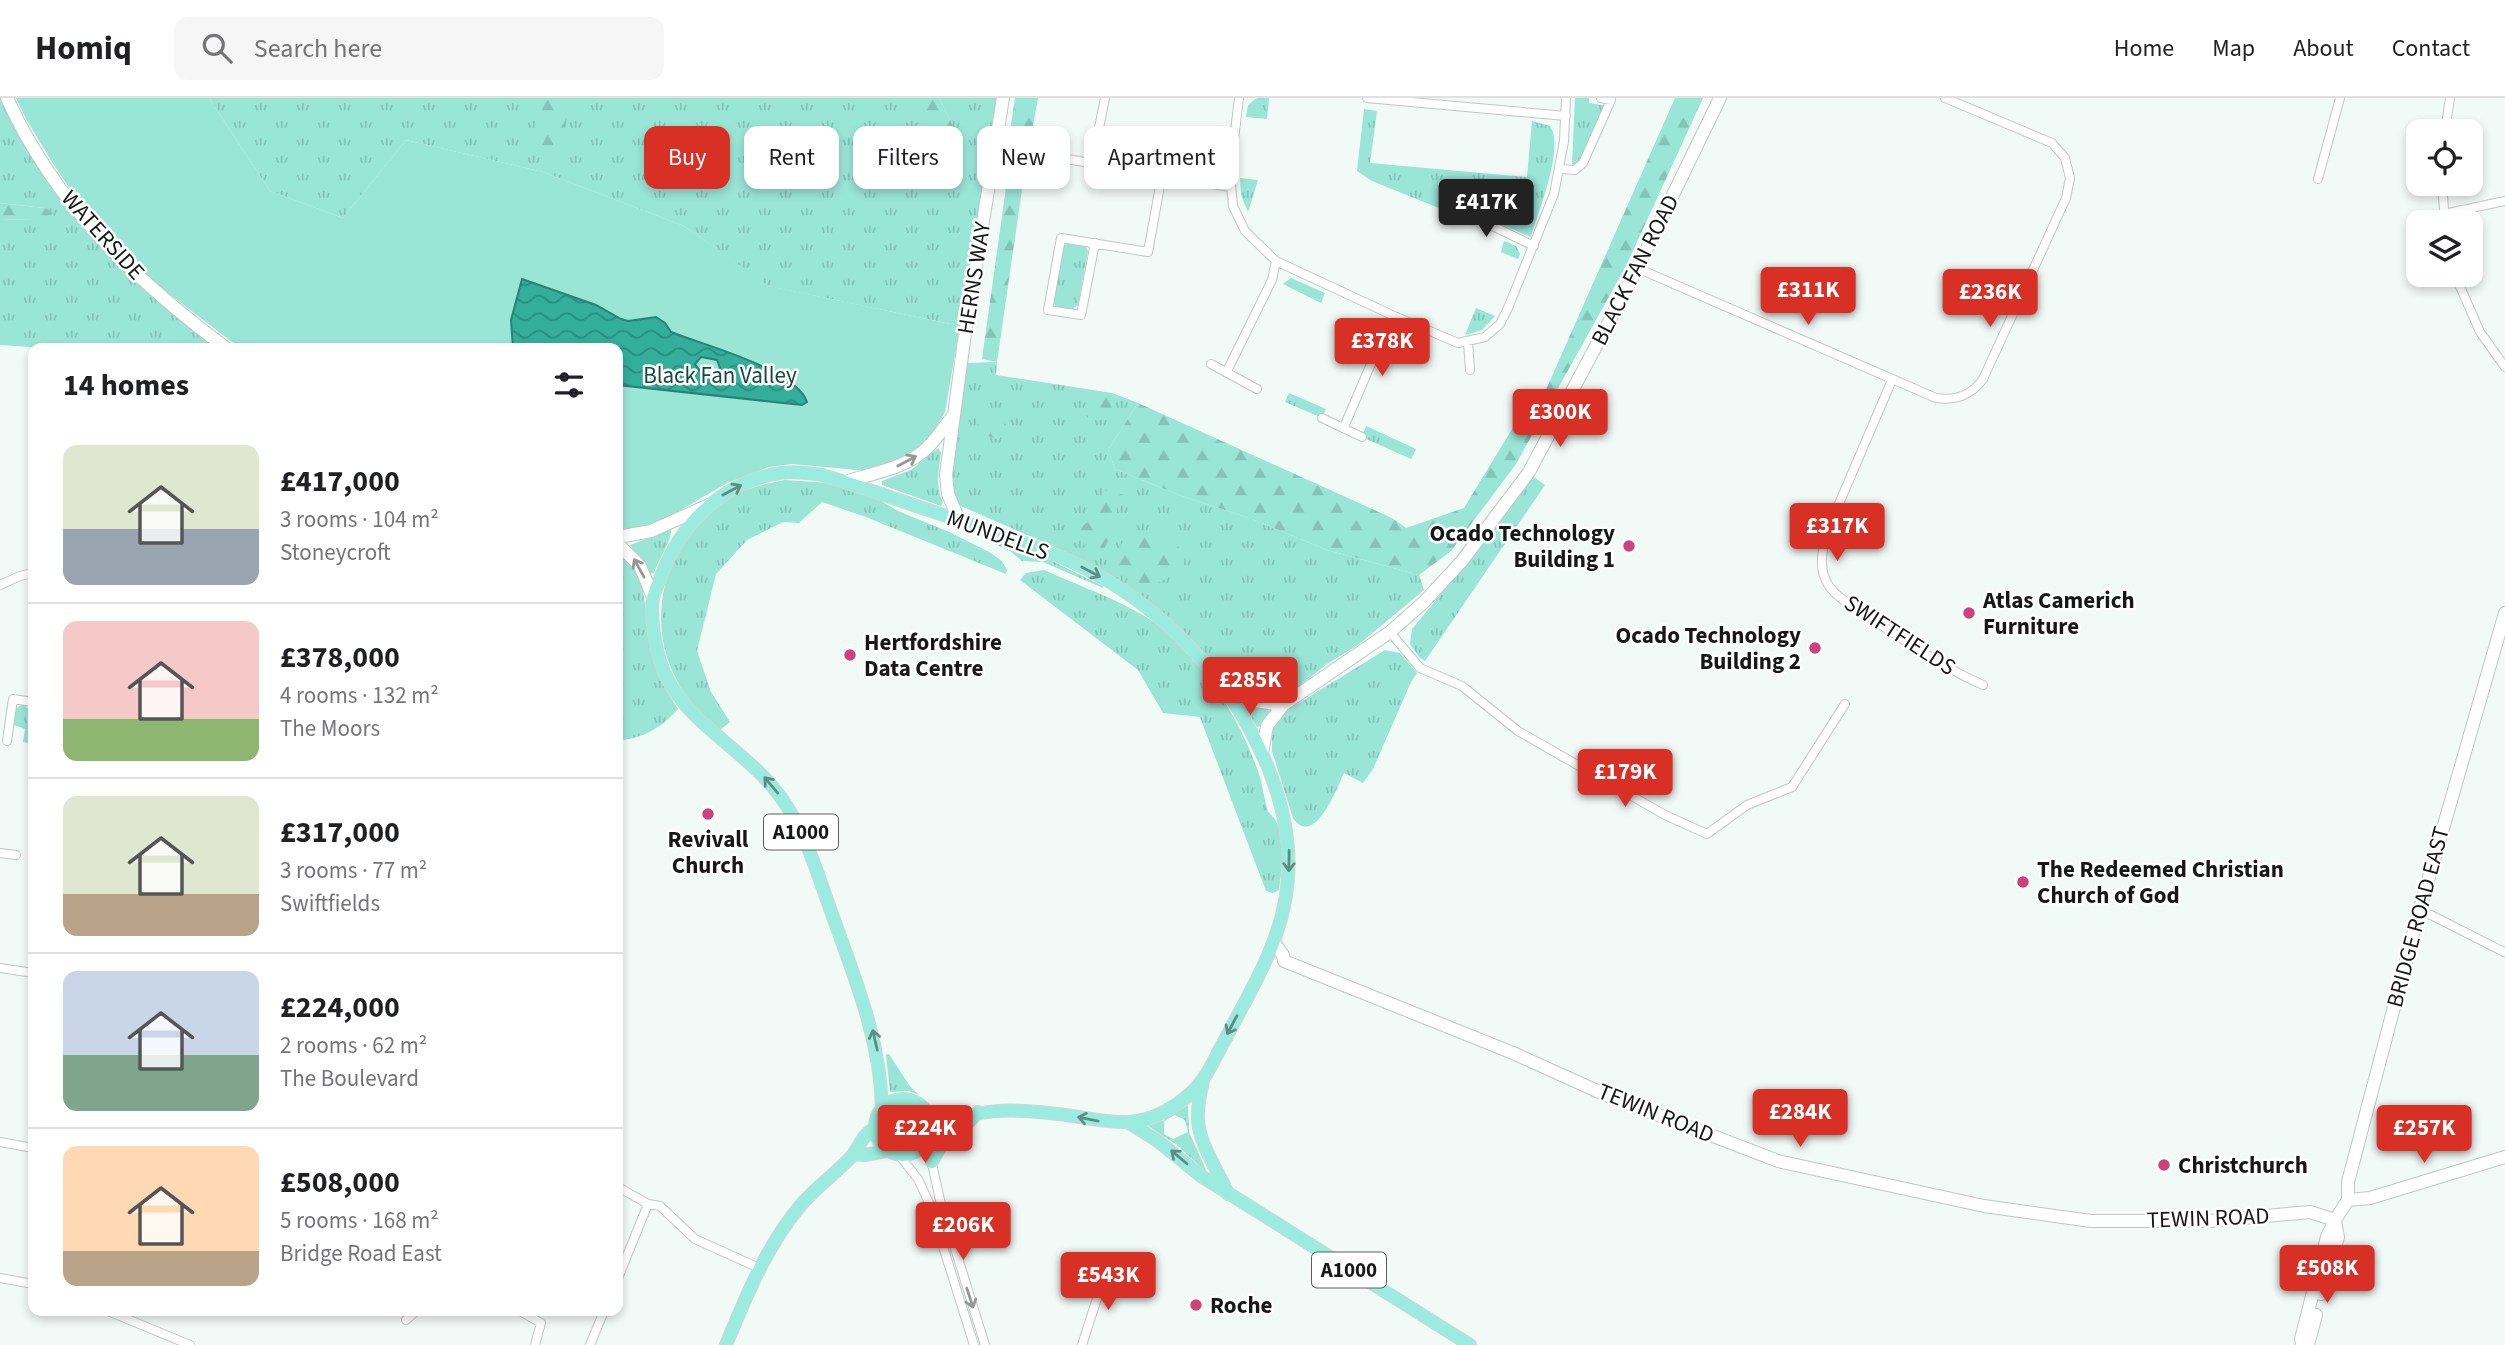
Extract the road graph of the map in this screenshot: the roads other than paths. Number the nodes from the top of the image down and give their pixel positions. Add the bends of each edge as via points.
1 (8, 98) edge
2 (1003, 98) edge
3 (1105, 98) edge
4 (1239, 98) edge
5 (1367, 98) edge
6 (1566, 98) edge
7 (1601, 98) edge
8 (1720, 98) edge
9 (1945, 98) edge
10 (2340, 98) edge
11 (2450, 98) edge
12 (1566, 116) junction
13 (2447, 119) edge
14 (999, 126) edge
15 (1099, 126) edge
16 (1236, 126) edge
17 (1560, 169) junction
18 (2318, 180) dead end
19 (989, 189) edge
20 (1159, 189) edge
21 (1230, 189) edge
22 (2505, 201) edge
23 (1451, 206) dead end
24 (2473, 210) edge
25 (1095, 243) junction
26 (1534, 246) junction
27 (1276, 261) junction
28 (1637, 268) junction
29 (2460, 287) edge
30 (1392, 315) junction
31 (1468, 342) junction
32 (220, 343) edge
33 (1211, 364) dead end
34 (2505, 367) edge
35 (1470, 370) dead end
36 (1227, 371) junction
37 (1892, 380) junction
38 (1257, 388) dead end
39 (953, 416) junction
40 (1322, 418) dead end
41 (1344, 427) junction
42 (1362, 437) dead end
43 (846, 482) junction
44 (709, 505) junction
45 (959, 520) junction
46 (623, 536) edge
47 (623, 549) edge
48 (28, 574) edge
49 (0, 585) edge
50 (653, 597) junction
51 (2505, 613) edge
52 (1390, 632) junction
53 (1983, 685) dead end
54 (1227, 691) junction
55 (28, 701) edge
56 (1845, 704) dead end
57 (1283, 705) junction
58 (7, 741) dead end
59 (1262, 753) junction
60 (0, 853) edge
61 (16, 855) dead end
62 (2419, 912) junction
63 (1274, 942) junction
64 (2504, 952) edge
65 (1284, 961) junction
66 (0, 968) edge
67 (1262, 970) junction
68 (28, 972) edge
69 (1203, 1080) junction
70 (882, 1107) junction
71 (979, 1111) junction
72 (1129, 1123) junction
73 (874, 1128) junction
74 (929, 1135) junction
75 (0, 1143) edge
76 (28, 1147) edge
77 (893, 1153) junction
78 (853, 1154) junction
79 (2505, 1157) edge
80 (932, 1162) junction
81 (623, 1190) edge
82 (1228, 1194) junction
83 (2348, 1200) junction
84 (648, 1205) junction
85 (2334, 1220) junction
86 (623, 1266) edge
87 (759, 1268) junction
88 (1111, 1268) dead end
89 (0, 1278) edge
90 (28, 1283) edge
91 (120, 1316) edge
92 (410, 1316) edge
93 (529, 1316) edge
94 (602, 1316) edge
95 (406, 1320) dead end
96 (190, 1345) edge
97 (535, 1345) edge
98 (590, 1345) edge
99 (726, 1345) edge
100 (974, 1345) edge
101 (985, 1345) edge
102 (1082, 1345) edge
103 (1470, 1345) edge
104 (2302, 1345) edge
105 (2308, 1345) edge

1 - 32 street, WATERSIDE via 46,168 90,228 139,278
2 - 14 street, HERNS WAY
3 - 15 street
4 - 16 street
5 - 12 street
6 - 12 street
7 - 17 street via 1611,100 1583,163 1575,170
8 - 28 street, BLACK FAN ROAD
9 - 37 street via 2052,143 2065,158 2069,188 1977,388 1946,400
10 - 18 street
11 - 13 street
12 - 17 street
17 - 26 street
19 - 39 street, HERNS WAY
20 - 25 street via 1148,253
21 - 27 street via 1245,231
22 - 24 street
23 - 26 street
25 - 25 street via 1081,315 1048,310 1061,238
26 - 31 street via 1500,324 1485,337
27 - 30 street
27 - 36 street via 1272,280
28 - 37 street
28 - 52 street, BLACK FAN ROAD via 1529,472 1462,561
29 - 34 street via 2480,332
30 - 31 street via 1458,343
30 - 41 street
31 - 35 street
33 - 36 street
36 - 38 street
37 - 53 street, SWIFTFIELDS via 1826,534 1821,555 1824,573 1840,597 1913,647
43 -> 39 street, HERNS WAY via 918,456
39 - 45 street, HERNS WAY via 946,485
40 - 41 street
41 - 42 street
44 -> 43 main road, MUNDELLS / A1000 via 737,486 782,473
43 - 45 main road, MUNDELLS / A1000
44 - 46 street via 651,531
44 - 50 main road, MUNDELLS / A1000 via 677,541
45 -> 54 main road, MUNDELLS / A1000 via 1065,559 1124,591 1180,637
50 -> 47 street via 640,566
48 - 49 street
70 -> 50 main road, MUNDELLS / A1000 via 870,1023 796,820 759,771 715,735 671,686 660,661
51 - 62 street, BRIDGE ROAD EAST
52 - 56 street via 1420,668 1462,685 1518,731 1707,834 1748,805 1792,787
52 - 57 street, BLACK FAN ROAD
54 - 57 street
54 - 59 main road, MUNDELLS / A1000
55 - 58 street via 13,699
57 - 59 street, BLACK FAN ROAD via 1267,726
59 -> 63 main road, MUNDELLS / A1000 via 1284,816 1289,847 1286,894
60 - 61 street
62 - 64 street
62 - 83 street, BRIDGE ROAD EAST via 2348,1182
63 - 65 street
63 - 67 main road, MUNDELLS / A1000
65 - 67 street
65 - 85 street, TEWIN ROAD via 1778,1161 1984,1206 2091,1221 2209,1221 2310,1212
66 - 68 street
67 -> 69 main road, MUNDELLS / A1000
69 - 72 main road, MUNDELLS / A1000 via 1167,1110
69 - 82 main road, A1000 via 1199,1130
70 - 73 main road, A1000
70 - 74 main road via 900,1098 914,1100 926,1110
72 -> 71 main road, MUNDELLS / A1000 via 1032,1111
71 - 74 main road, MUNDELLS / A1000 via 952,1118
71 - 80 main road via 943,1142
82 -> 72 main road, A1000
73 - 77 main road via 879,1143
73 - 78 main road, A1000
74 - 77 main road, A1000 via 915,1153
74 - 80 street
75 - 76 street
77 - 78 main road, A1000
77 - 100 street via 918,1179 930,1205
78 - 87 main road, A1000 via 800,1205
79 - 83 street via 2370,1198
80 -> 101 street
81 - 84 street
82 - 103 main road, A1000
83 - 85 street, BRIDGE ROAD EAST
84 - 86 street
84 - 87 street via 660,1206 695,1239
85 - 104 street, BRIDGE ROAD EAST
85 - 105 street via 2338,1237
87 - 99 main road, A1000
88 - 102 street
89 - 90 street
91 - 96 street
92 - 95 street
93 - 97 street via 541,1323
94 - 98 street

